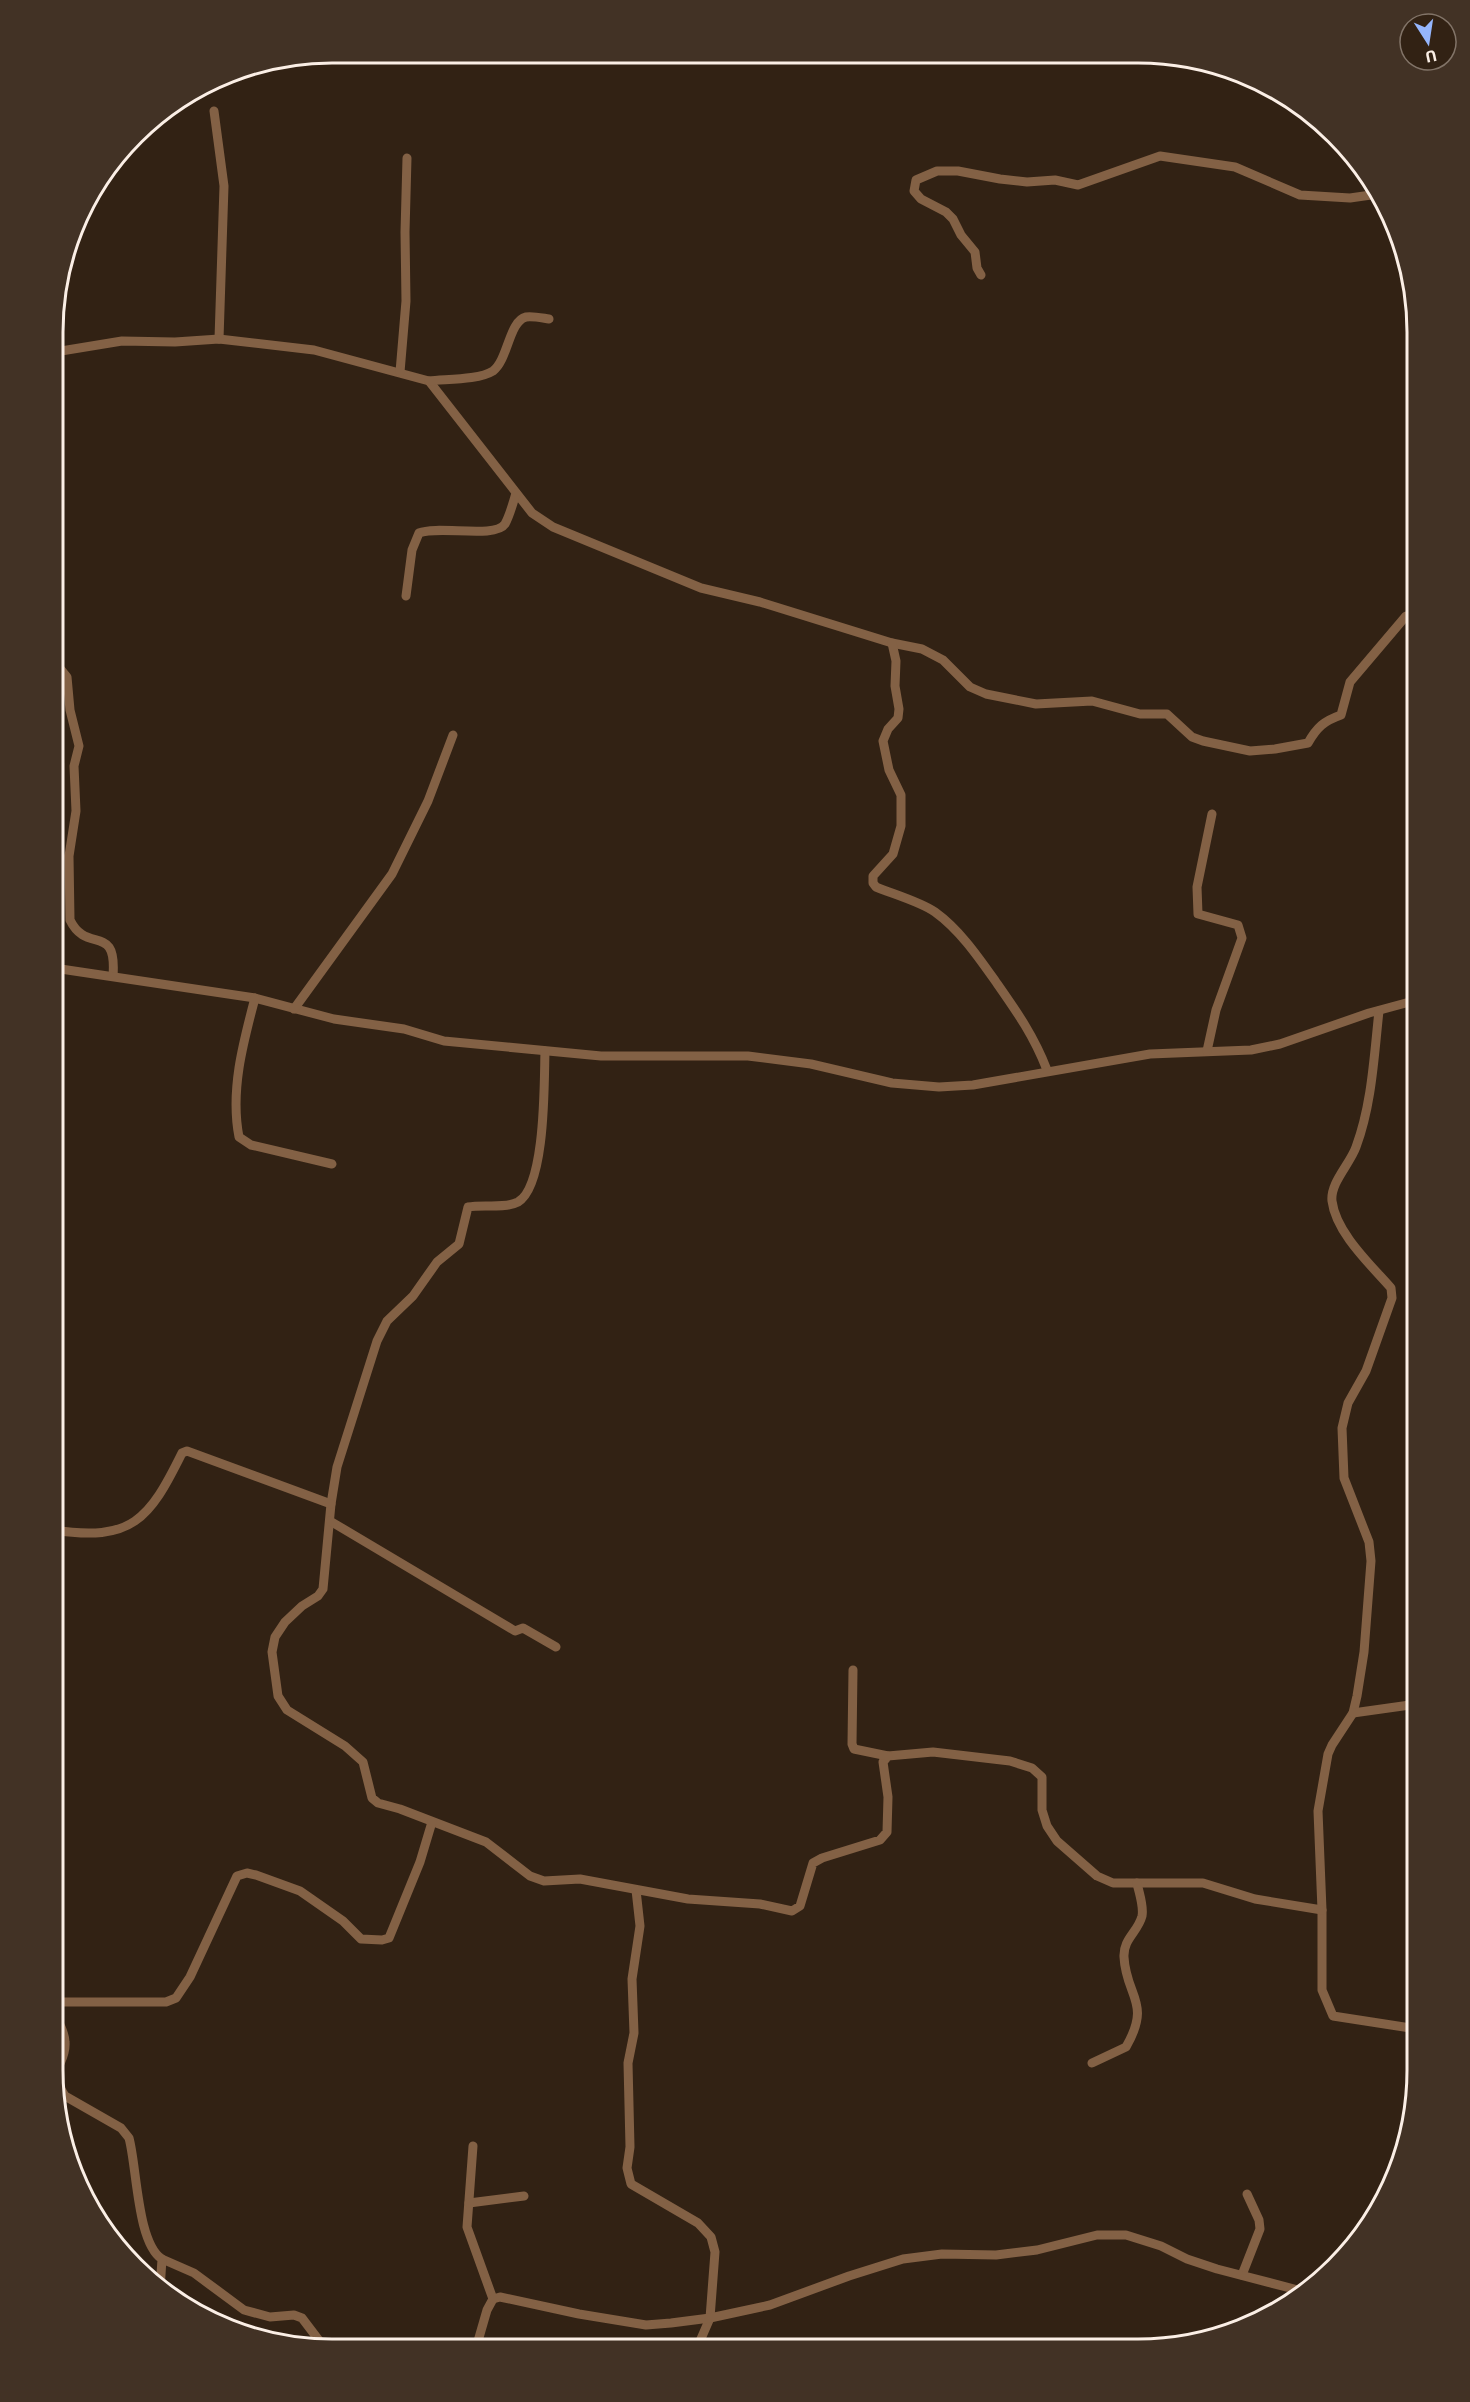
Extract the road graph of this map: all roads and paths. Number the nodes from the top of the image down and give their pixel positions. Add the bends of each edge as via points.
1 (214, 111) dead end
2 (407, 158) dead end
3 (1370, 195) edge
4 (981, 275) dead end
5 (549, 319) dead end
6 (219, 339) junction
7 (63, 351) edge
8 (400, 372) junction
9 (429, 381) junction
10 (516, 493) junction
11 (406, 596) dead end
12 (1407, 616) edge
13 (892, 643) junction
14 (63, 672) edge
15 (453, 735) dead end
16 (1212, 814) dead end
17 (63, 969) edge
18 (112, 976) junction
19 (255, 998) junction
20 (1407, 1003) edge
21 (294, 1009) junction
22 (1379, 1011) junction
23 (544, 1051) junction
24 (1207, 1051) junction
25 (1047, 1070) junction
26 (332, 1164) dead end
27 (331, 1504) junction
28 (330, 1521) junction
29 (63, 1530) edge
30 (556, 1647) dead end
31 (853, 1670) dead end
32 (1407, 1705) edge
33 (1353, 1713) junction
34 (888, 1756) junction
35 (432, 1822) junction
36 (1137, 1883) junction
37 (636, 1890) junction
38 (1323, 1910) junction
39 (63, 2002) edge
40 (1407, 2028) edge
41 (63, 2036) edge
42 (63, 2055) edge
43 (1092, 2063) dead end
44 (65, 2097) edge
45 (473, 2146) dead end
46 (1247, 2194) dead end
47 (524, 2196) dead end
48 (469, 2203) junction
49 (162, 2259) junction
50 (1242, 2275) junction
51 (161, 2277) edge
52 (1294, 2289) edge
53 (493, 2299) junction
54 (710, 2318) junction
55 (317, 2338) edge
56 (479, 2339) edge
57 (701, 2339) edge

1 - 6 street via 224,186
2 - 8 street via 406,301
3 - 4 street via 1300,195 1235,167 1166,157 1078,185 1055,180 1009,180 958,171 922,176 916,180 914,191 953,219 975,252
5 - 9 street via 528,317 516,324 494,370
6 - 7 street via 122,341
6 - 8 street via 314,350
8 - 9 street
9 - 10 street
10 - 11 street via 499,529 428,529 419,533 412,550
10 - 13 street via 532,513 553,526 701,588
12 - 13 street via 1350,682 1341,715 1317,727 1308,743 1251,751 1192,737 1167,714 1140,714 1092,701 1036,704 986,694 970,687 943,660 922,649
13 - 25 street via 900,709 883,741 889,770 901,795 901,826 892,854 873,876 873,883 934,911 957,934 1025,1024
14 - 18 street via 79,746 74,766 76,811 69,856 70,920 75,930 111,949
15 - 21 street via 428,801 392,874
16 - 24 street via 1197,887 1198,914 1238,925 1242,938 1216,1010
17 - 18 street
18 - 19 street
19 - 21 street
19 - 26 street via 238,1071 239,1137 251,1145
20 - 22 street
21 - 23 street via 404,1029 444,1041
22 - 24 street via 1280,1044 1251,1050
22 - 33 street via 1370,1094 1356,1147 1332,1199 1334,1211 1353,1245 1391,1287 1392,1298 1366,1371 1348,1403 1342,1428 1344,1478 1371,1552 1364,1652
23 - 25 street via 601,1056 748,1056 811,1064 892,1083 939,1087 973,1085
23 - 27 street via 541,1150 531,1184 520,1201 468,1207 459,1244 437,1262 413,1296 387,1321 337,1467
24 - 25 street via 1129,1056
27 - 28 street
27 - 29 street via 187,1451 182,1453 148,1512 134,1524 107,1532
28 - 30 street via 515,1631 523,1628
28 - 35 street via 323,1589 285,1622 275,1637 272,1652 278,1696 287,1710 345,1746 363,1762 372,1798 378,1803
31 - 34 street via 854,1749
32 - 33 street
33 - 38 street via 1328,1754 1318,1811
34 - 36 street via 933,1752 1010,1761 1032,1768 1042,1777 1042,1810 1057,1841 1097,1876 1113,1883
34 - 37 street via 883,1762 887,1832 880,1840 813,1863 800,1906 792,1911
35 - 37 street via 486,1842 530,1876 544,1881 580,1879
35 - 39 street via 389,1938 361,1939 343,1921 300,1891 241,1873 176,1998
36 - 38 street via 1203,1883 1256,1899
36 - 43 street via 1142,1914 1125,1941 1124,1958 1136,1999 1137,2019 1126,2047
37 - 54 street via 640,1926 632,1978 634,2033 628,2063 628,2177 631,2184 698,2223 711,2237 714,2252
38 - 40 street via 1322,1990 1333,2016
41 - 42 street
44 - 49 street via 121,2128 129,2138 143,2223 152,2250
45 - 48 street
46 - 50 street via 1260,2229
47 - 48 street
48 - 53 street via 468,2233
49 - 51 street
49 - 55 street via 194,2273 244,2310 263,2316 302,2318
50 - 52 street
50 - 54 street via 1197,2263 1126,2235 1097,2235 1037,2250 903,2259 770,2305
53 - 54 street via 508,2298 646,2325
53 - 56 street
54 - 57 street

